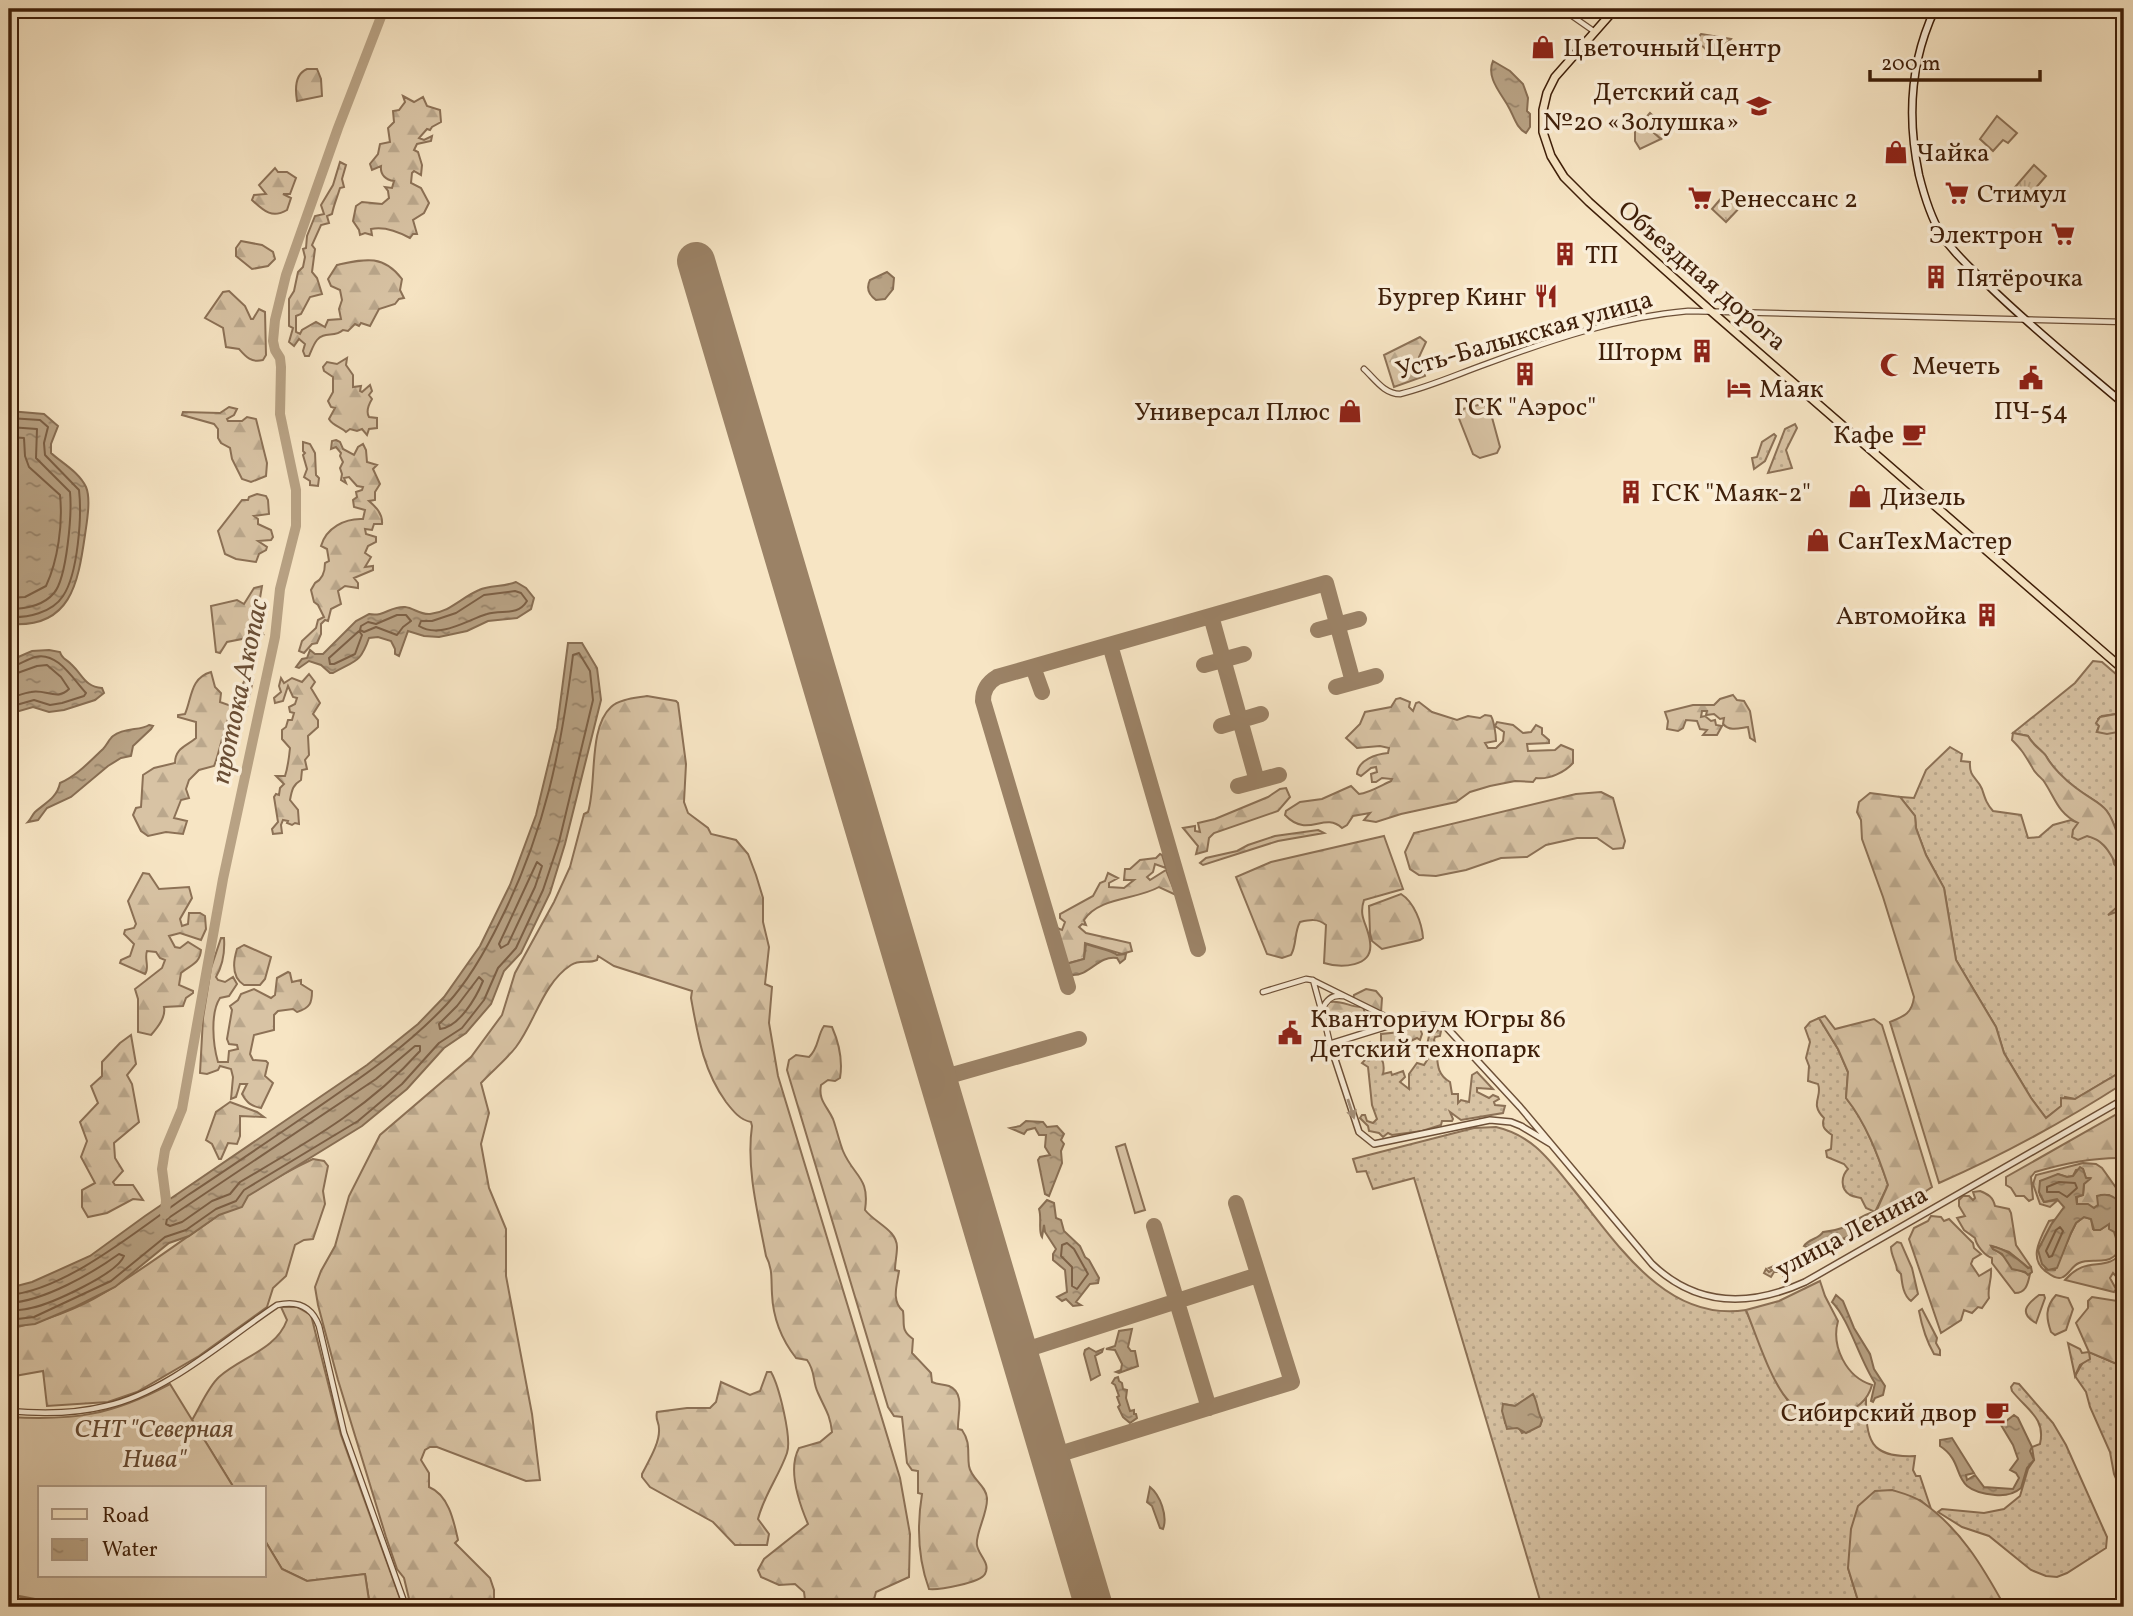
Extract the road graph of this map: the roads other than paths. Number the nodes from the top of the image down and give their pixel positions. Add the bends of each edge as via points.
1 (1562, 9) edge
2 (1615, 9) edge
3 (1935, 9) edge
4 (1595, 32) junction
5 (1712, 312) junction
6 (2024, 319) junction
7 (2124, 322) edge
8 (1364, 369) dead end
9 (2124, 404) edge
10 (2124, 670) edge
11 (1312, 980) junction
12 (1263, 992) dead end
13 (1348, 997) junction
14 (1322, 1010) junction
15 (1398, 1023) junction
16 (1330, 1044) junction
17 (2124, 1099) edge
18 (1520, 1107) junction
19 (1511, 1122) junction
20 (1551, 1144) junction
21 (9, 1412) edge
22 (406, 1607) edge

1 - 4 street
2 - 4 main road, Объездная дорога
3 - 6 main road via 1919,52 1912,93 1913,135 1924,194 1948,244
4 - 5 main road, Объездная дорога via 1555,77 1547,93 1542,122 1546,143 1572,186
5 - 6 street, Усть-Балыкская улица
5 - 8 street, Усть-Балыкская улица via 1668,313 1607,325 1400,394 1386,390
5 - 10 main road, Объездная дорога
6 - 7 street, Усть-Балыкская улица
6 - 9 main road
11 - 12 street
11 - 13 street
11 - 14 street
13 - 14 street via 1333,997
13 - 15 street
14 - 16 street
15 - 16 street
15 - 18 street, улица Ленина via 1423,1015 1437,1017
16 -> 19 street via 1359,1132 1374,1144 1474,1122
17 - 20 street, улица Ленина via 1805,1282 1751,1298 1700,1294 1663,1275
18 - 19 street
18 - 20 street, улица Ленина
19 - 20 street
21 - 22 street via 78,1412 108,1406 177,1373 277,1305 287,1302 309,1308 319,1326 344,1433

